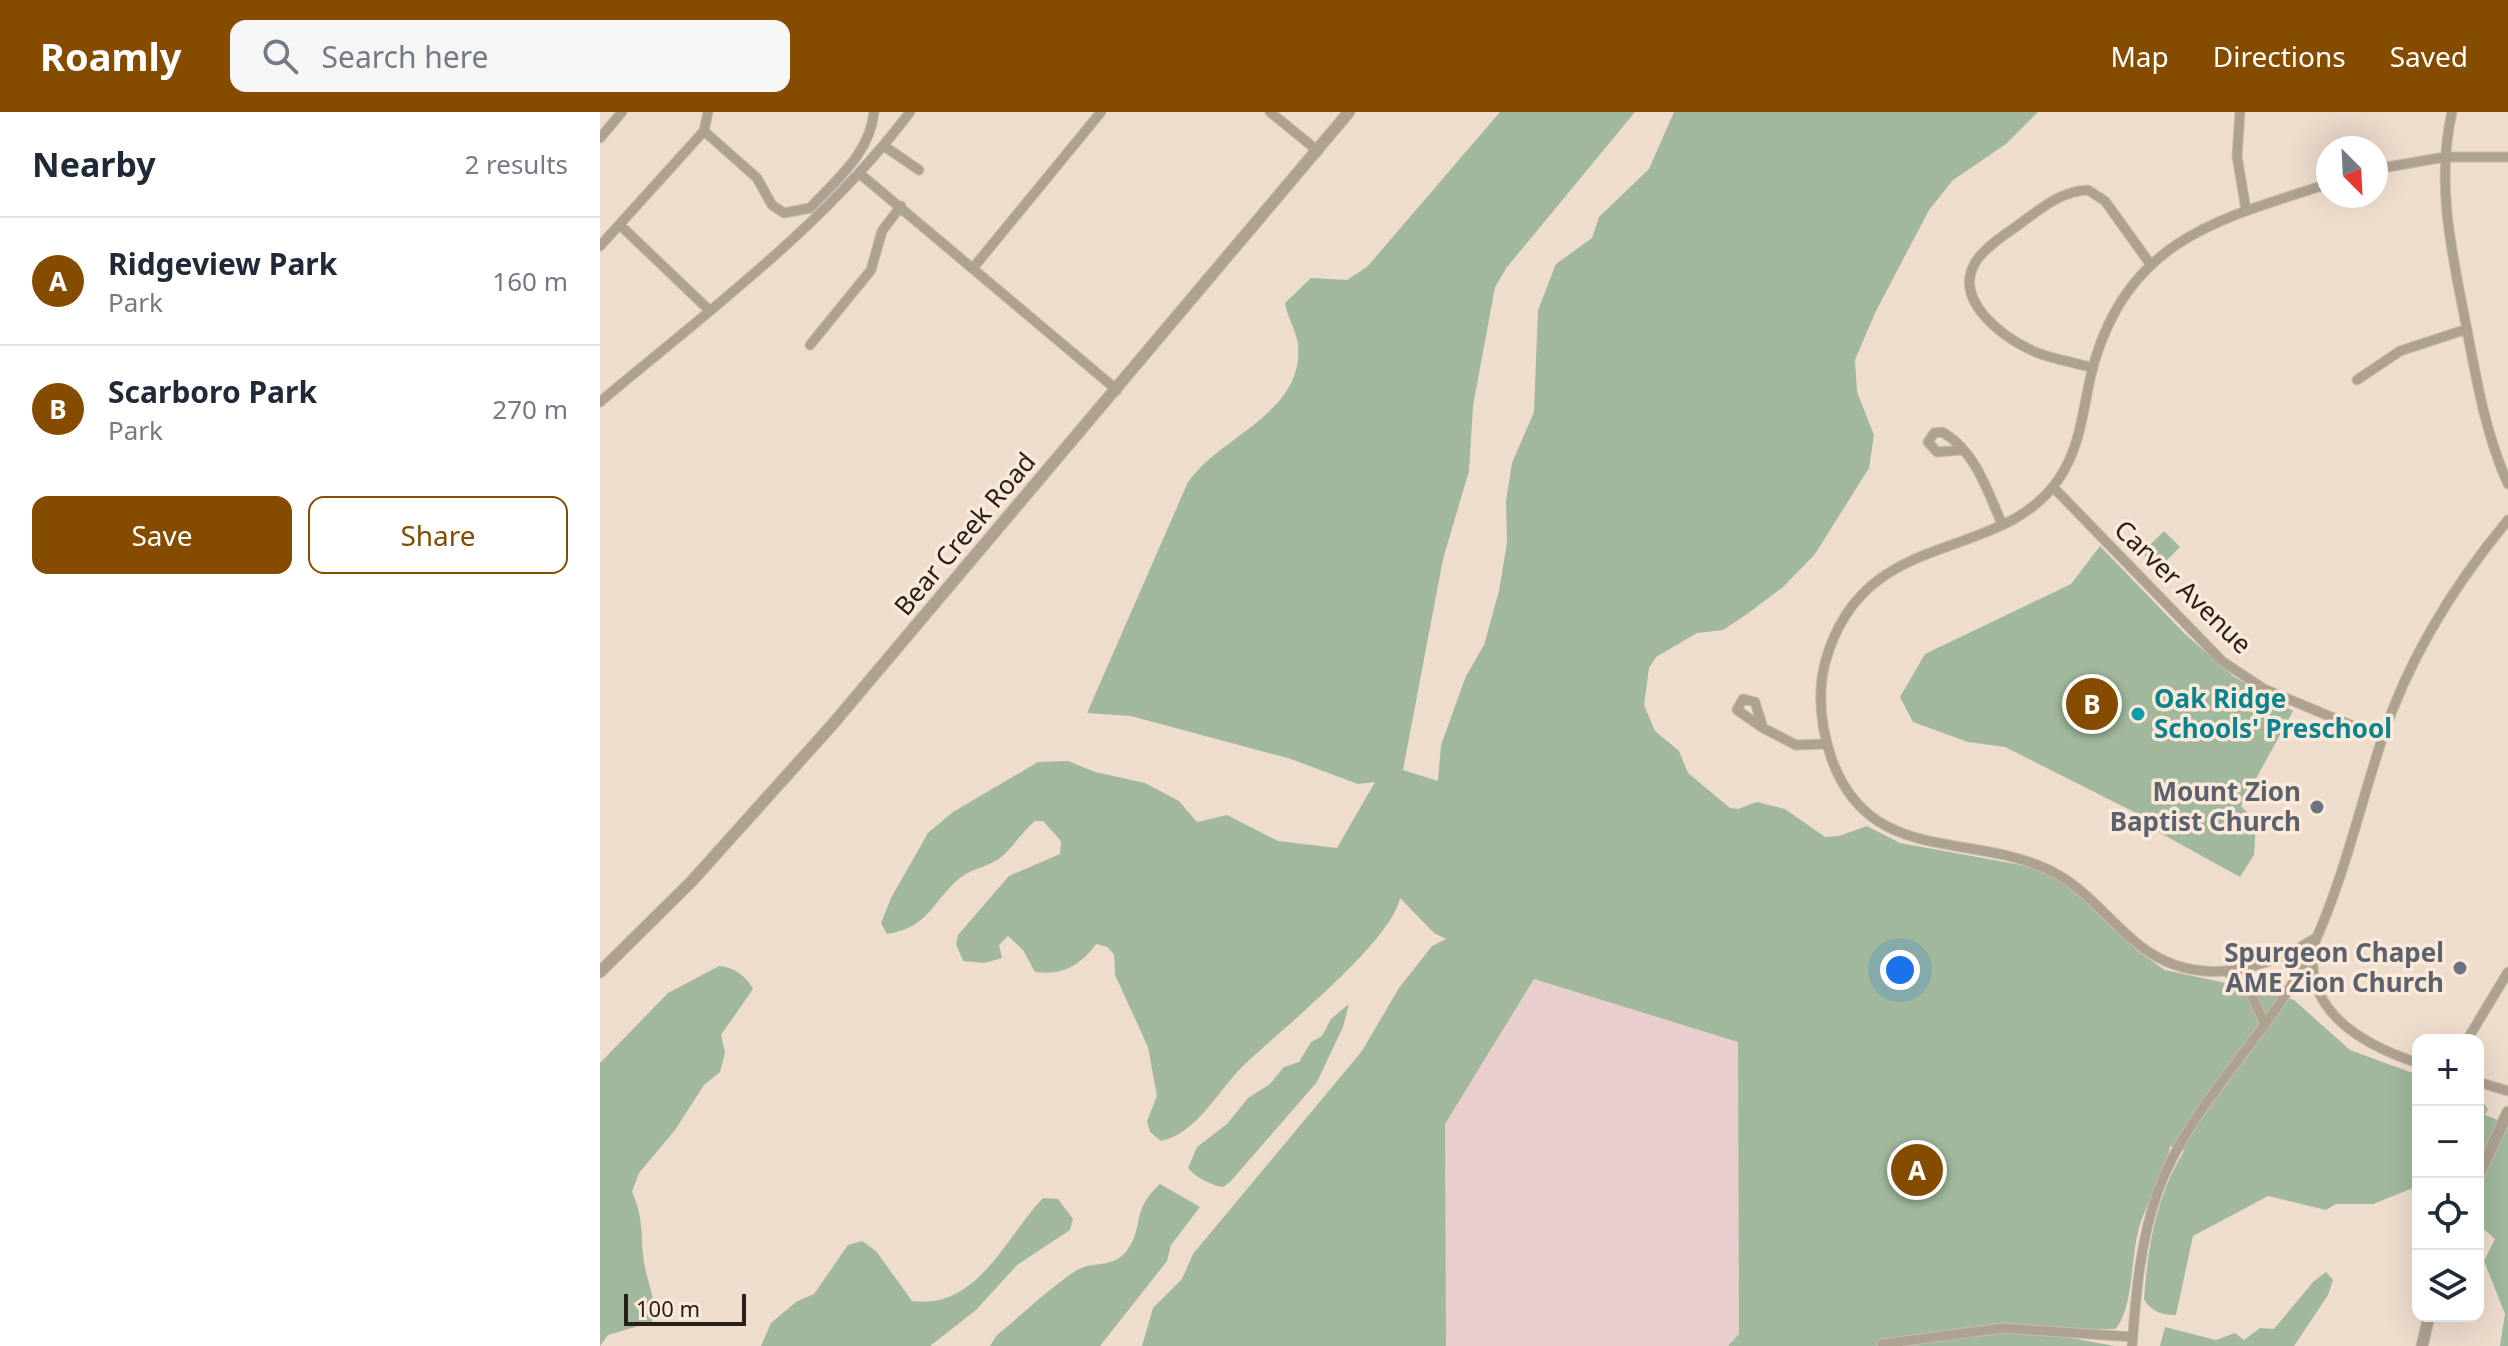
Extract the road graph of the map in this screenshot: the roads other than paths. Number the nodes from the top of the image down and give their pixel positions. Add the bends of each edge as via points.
1 (622, 112) edge
2 (708, 112) edge
3 (874, 112) edge
4 (910, 112) edge
5 (1101, 112) edge
6 (1270, 112) edge
7 (1349, 112) edge
8 (2240, 112) edge
9 (2452, 112) edge
10 (704, 131) junction
11 (600, 138) edge
12 (884, 146) junction
13 (1318, 151) junction
14 (2445, 157) junction
15 (2508, 157) edge
16 (2388, 167) edge
17 (919, 170) dead end
18 (859, 173) junction
19 (2316, 188) edge
20 (901, 206) junction
21 (2246, 210) junction
22 (620, 225) junction
23 (600, 246) edge
24 (2151, 265) junction
25 (973, 268) junction
26 (709, 310) junction
27 (2467, 329) junction
28 (810, 345) dead end
29 (2093, 368) junction
30 (2357, 380) dead end
31 (1117, 390) junction
32 (600, 402) edge
33 (1961, 450) dead end
34 (2508, 484) edge
35 (2053, 487) junction
36 (2508, 520) edge
37 (2002, 524) junction
38 (1763, 728) dead end
39 (2382, 738) junction
40 (1826, 744) junction
41 (2316, 938) junction
42 (600, 972) edge
43 (2227, 972) junction
44 (2508, 972) edge
45 (2265, 1025) junction
46 (2471, 1034) edge
47 (2412, 1060) edge
48 (2484, 1084) edge
49 (2508, 1091) edge
50 (2508, 1112) edge
51 (2484, 1164) edge
52 (2428, 1322) edge
53 (2133, 1341) edge
54 (1882, 1344) dead end
55 (2422, 1346) edge

1 - 11 street
2 - 10 street
3 - 10 street via 862,152 810,208 784,213 772,205 757,178
4 - 12 street
5 - 25 street
6 - 13 street
7 - 13 street, Bear Creek Road
8 - 21 street via 2237,154
9 - 14 street
10 - 22 street
12 - 17 street
12 - 18 street
13 - 31 street, Bear Creek Road
14 - 15 street
14 - 16 street
14 - 27 street via 2446,212
18 - 20 street
18 - 26 street via 779,253
19 - 21 street
20 - 25 street
20 - 28 street via 882,231 871,270
21 - 24 street via 2199,229
22 - 23 street
22 - 26 street
24 - 29 street via 2107,326
24 - 29 street via 2105,201 2088,190 2063,195 1975,263 1969,282 1972,296 1988,320 2036,352
25 - 31 street
26 - 32 street
27 - 30 street via 2400,351
27 - 34 street via 2482,409
29 - 35 street via 2073,454
31 - 42 street, Bear Creek Road via 832,725 692,881
33 - 37 street via 1979,471
35 - 37 street
35 - 39 street, Carver Avenue via 2222,661 2264,689
36 - 39 street via 2438,616
37 - 40 street via 1904,563 1856,602 1837,630 1825,663 1821,715
38 - 40 street via 1796,745
39 - 41 street via 2351,850
40 - 43 street via 1852,797 1883,825 1921,841 2039,865 2074,883 2157,957 2189,969
41 - 43 street via 2265,964
41 - 45 street
41 - 47 street via 2313,975 2331,1011 2357,1036
43 - 45 street via 2248,987
44 - 46 street
45 - 53 street via 2180,1147 2159,1189 2145,1234
48 - 49 street
50 - 51 street
52 - 55 street
53 - 54 street via 2003,1328

